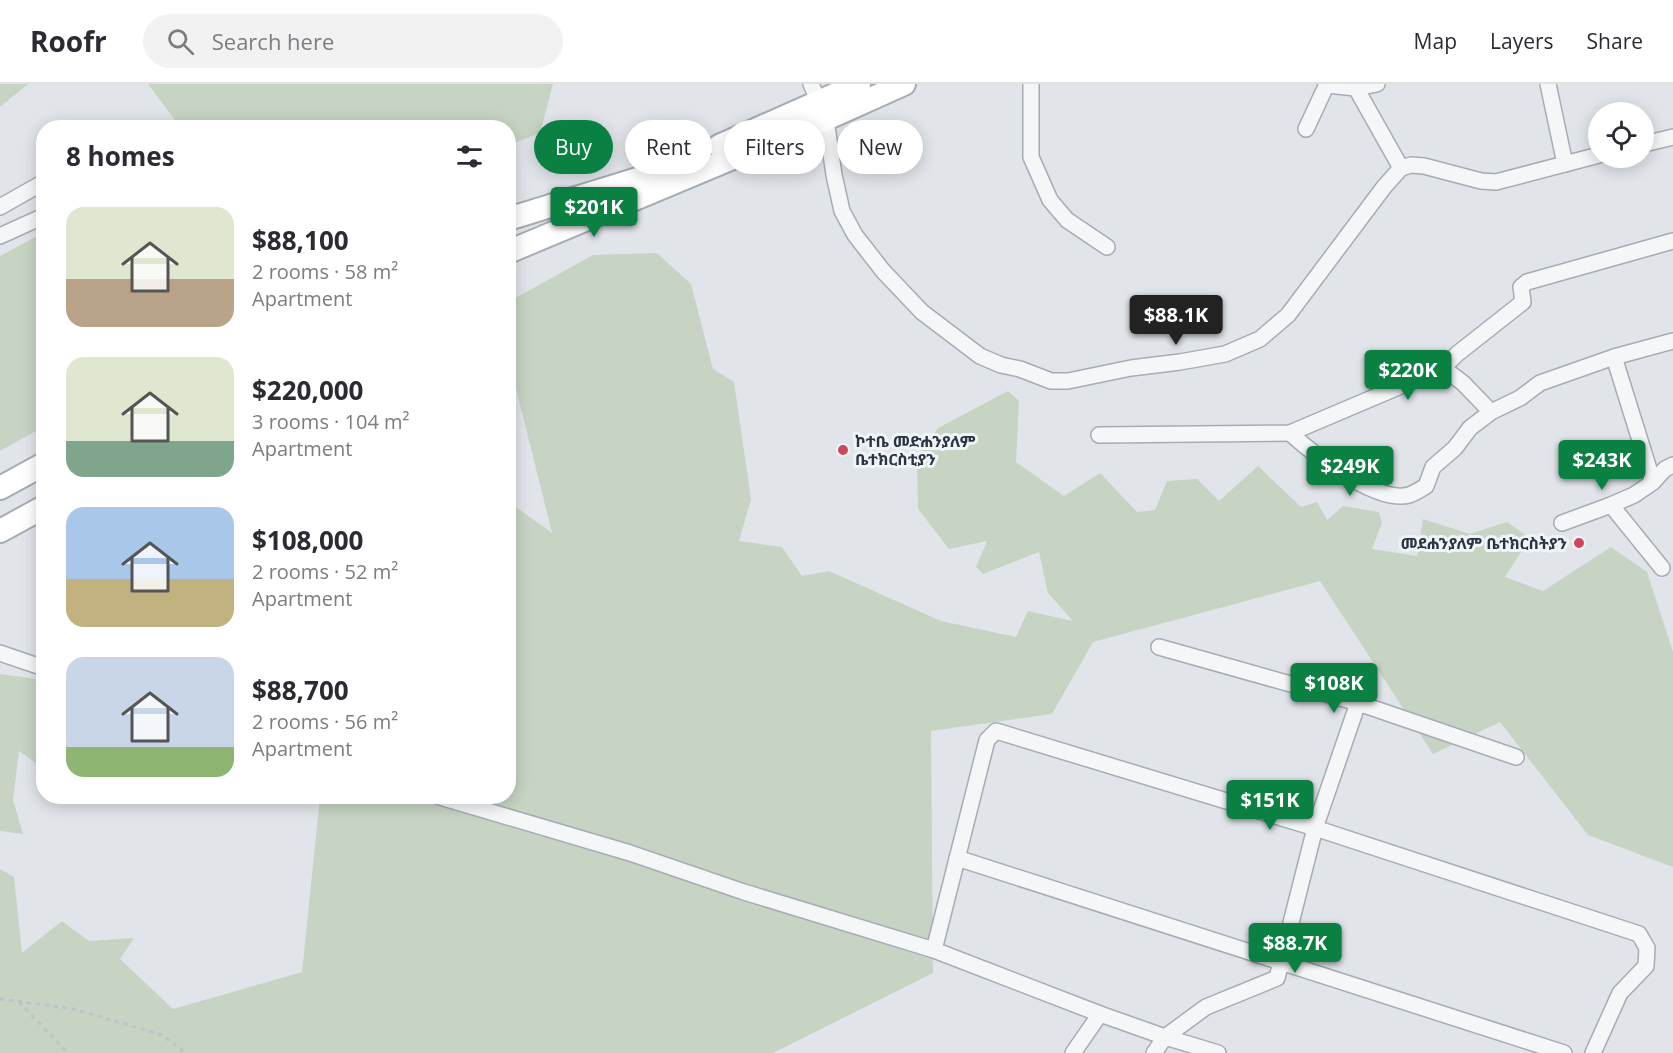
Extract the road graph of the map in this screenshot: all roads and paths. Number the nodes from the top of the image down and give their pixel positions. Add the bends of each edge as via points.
1 (859, 84) edge
2 (904, 84) edge
3 (1031, 84) edge
4 (1327, 84) edge
5 (1377, 84) edge
6 (1548, 84) edge
7 (1356, 88) junction
8 (819, 101) edge
9 (1306, 129) dead end
10 (1673, 137) edge
11 (1654, 142) edge
12 (1588, 158) edge
13 (1565, 164) junction
14 (1401, 168) junction
15 (661, 180) junction
16 (36, 187) edge
17 (0, 207) edge
18 (516, 217) edge
19 (36, 220) edge
20 (0, 236) edge
21 (1673, 241) edge
22 (516, 248) edge
23 (1107, 248) dead end
24 (1673, 341) edge
25 (1614, 357) junction
26 (1443, 368) junction
27 (1491, 412) junction
28 (1290, 433) junction
29 (1099, 435) dead end
30 (1673, 465) edge
31 (36, 468) edge
32 (1653, 482) junction
33 (0, 488) edge
34 (1611, 505) junction
35 (36, 511) edge
36 (1562, 523) dead end
37 (0, 531) edge
38 (1662, 568) dead end
39 (1159, 647) dead end
40 (0, 653) edge
41 (36, 665) edge
42 (1358, 703) junction
43 (1516, 757) dead end
44 (464, 804) edge
45 (1315, 828) junction
46 (957, 858) junction
47 (934, 950) junction
48 (1281, 961) junction
49 (0, 999) edge
50 (18, 1001) junction
51 (1101, 1014) junction
52 (1165, 1037) junction
53 (68, 1053) edge
54 (186, 1053) edge
55 (1073, 1053) edge
56 (1154, 1053) edge
57 (1218, 1053) edge
58 (1564, 1053) edge
59 (1593, 1053) edge

1 - 8 main road
2 - 8 main road
3 - 23 street via 1031,157 1050,200 1066,220
4 - 7 street
4 - 9 street
5 - 7 street
6 - 13 street
7 - 14 street
8 - 14 street via 842,211 855,236 883,271 922,312 980,356 1051,381 1225,354 1260,339 1288,315
8 - 15 main road via 745,143
10 - 11 street
12 - 13 street
13 - 14 street via 1496,182 1424,166
15 - 18 main road
15 - 22 main road
16 - 17 street
19 - 20 street
21 - 26 street via 1527,282 1521,287 1523,302
24 - 25 street
25 - 27 street via 1540,383
25 - 32 street
26 - 27 street
26 - 28 street
27 - 28 street via 1433,467 1426,486 1409,495 1396,496 1364,487 1315,455
28 - 29 street
30 - 32 street
31 - 33 main road
32 - 34 street
34 - 36 street
34 - 38 street
35 - 37 main road
39 - 42 street
40 - 41 street
42 - 43 street
42 - 45 street
44 - 47 street
45 - 46 street via 996,731 987,740
45 - 48 street
45 - 59 street via 1639,934 1647,948 1646,966 1620,993
46 - 47 street
46 - 48 street
47 - 51 street
48 - 52 street via 1276,978 1206,1007
48 - 58 street
49 - 50 path
50 - 53 path
50 - 54 path via 74,1009 162,1035
51 - 52 street
51 - 55 street
52 - 56 street
52 - 57 street

